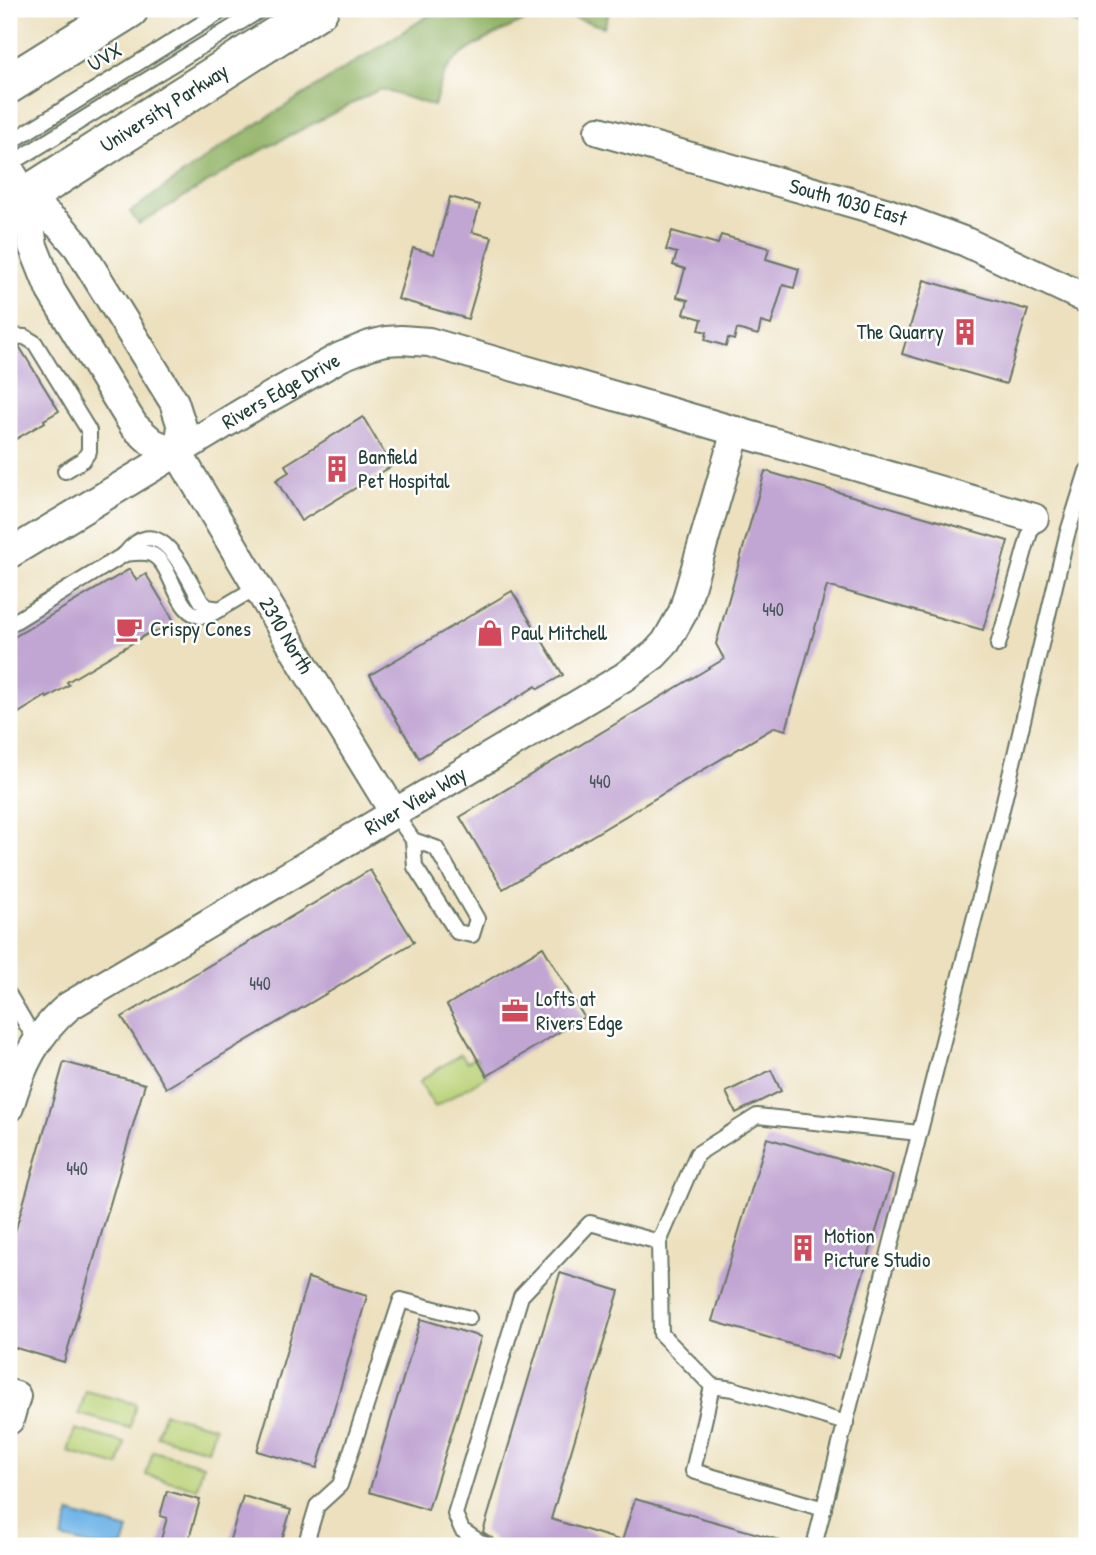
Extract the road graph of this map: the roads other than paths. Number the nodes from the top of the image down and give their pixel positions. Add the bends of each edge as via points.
1 (129, 9) edge
2 (225, 9) edge
3 (262, 9) edge
4 (319, 9) edge
5 (9, 84) edge
6 (599, 131) dead end
7 (9, 143) edge
8 (13, 184) edge
9 (1087, 299) edge
10 (9, 337) edge
11 (736, 431) junction
12 (178, 453) junction
13 (65, 471) dead end
14 (1087, 471) edge
15 (1034, 518) joint
16 (9, 554) edge
17 (257, 587) junction
18 (9, 625) edge
19 (998, 645) dead end
20 (396, 814) junction
21 (413, 840) junction
22 (9, 995) edge
23 (36, 1041) junction
24 (9, 1107) edge
25 (919, 1133) junction
26 (659, 1242) junction
27 (469, 1318) dead end
28 (712, 1386) junction
29 (846, 1423) junction
30 (824, 1509) junction
31 (305, 1546) edge
32 (486, 1546) edge
33 (814, 1546) edge

1 - 5 main road
2 - 7 lane, UVX
3 - 8 lane
4 - 8 main road, University Parkway
6 - 9 street, South 1030 East via 888,214 966,242
8 - 12 street via 51,291 134,426 153,443
8 - 12 street via 78,247 174,402 182,427
10 - 13 lane via 36,343 89,431 89,451
11 - 12 street, Rivers Edge Drive via 429,342 408,340 386,341 340,357
11 - 15 street, Rivers Edge Drive
11 - 20 street, River View Way via 683,612 660,649 640,668
12 - 16 street, Rivers Edge Drive
12 - 17 street, 2310 North
14 - 25 lane
15 - 19 lane
17 - 18 lane via 205,617 192,614 158,559 146,553 125,554
17 - 20 street, 2310 North
20 - 21 lane
20 - 23 street, River View Way via 84,996 55,1017
21 - 21 lane via 415,867 457,932 472,934 477,919 436,848
22 - 23 lane
23 - 24 street, River View Way via 22,1064
25 - 26 lane via 757,1116 697,1154
25 - 29 lane
26 - 28 lane via 661,1334
26 - 32 lane via 590,1223 521,1296 455,1514 462,1530
27 - 31 lane via 401,1300 340,1485 317,1506
28 - 29 lane
28 - 30 lane via 692,1471
29 - 30 lane
30 - 33 lane

